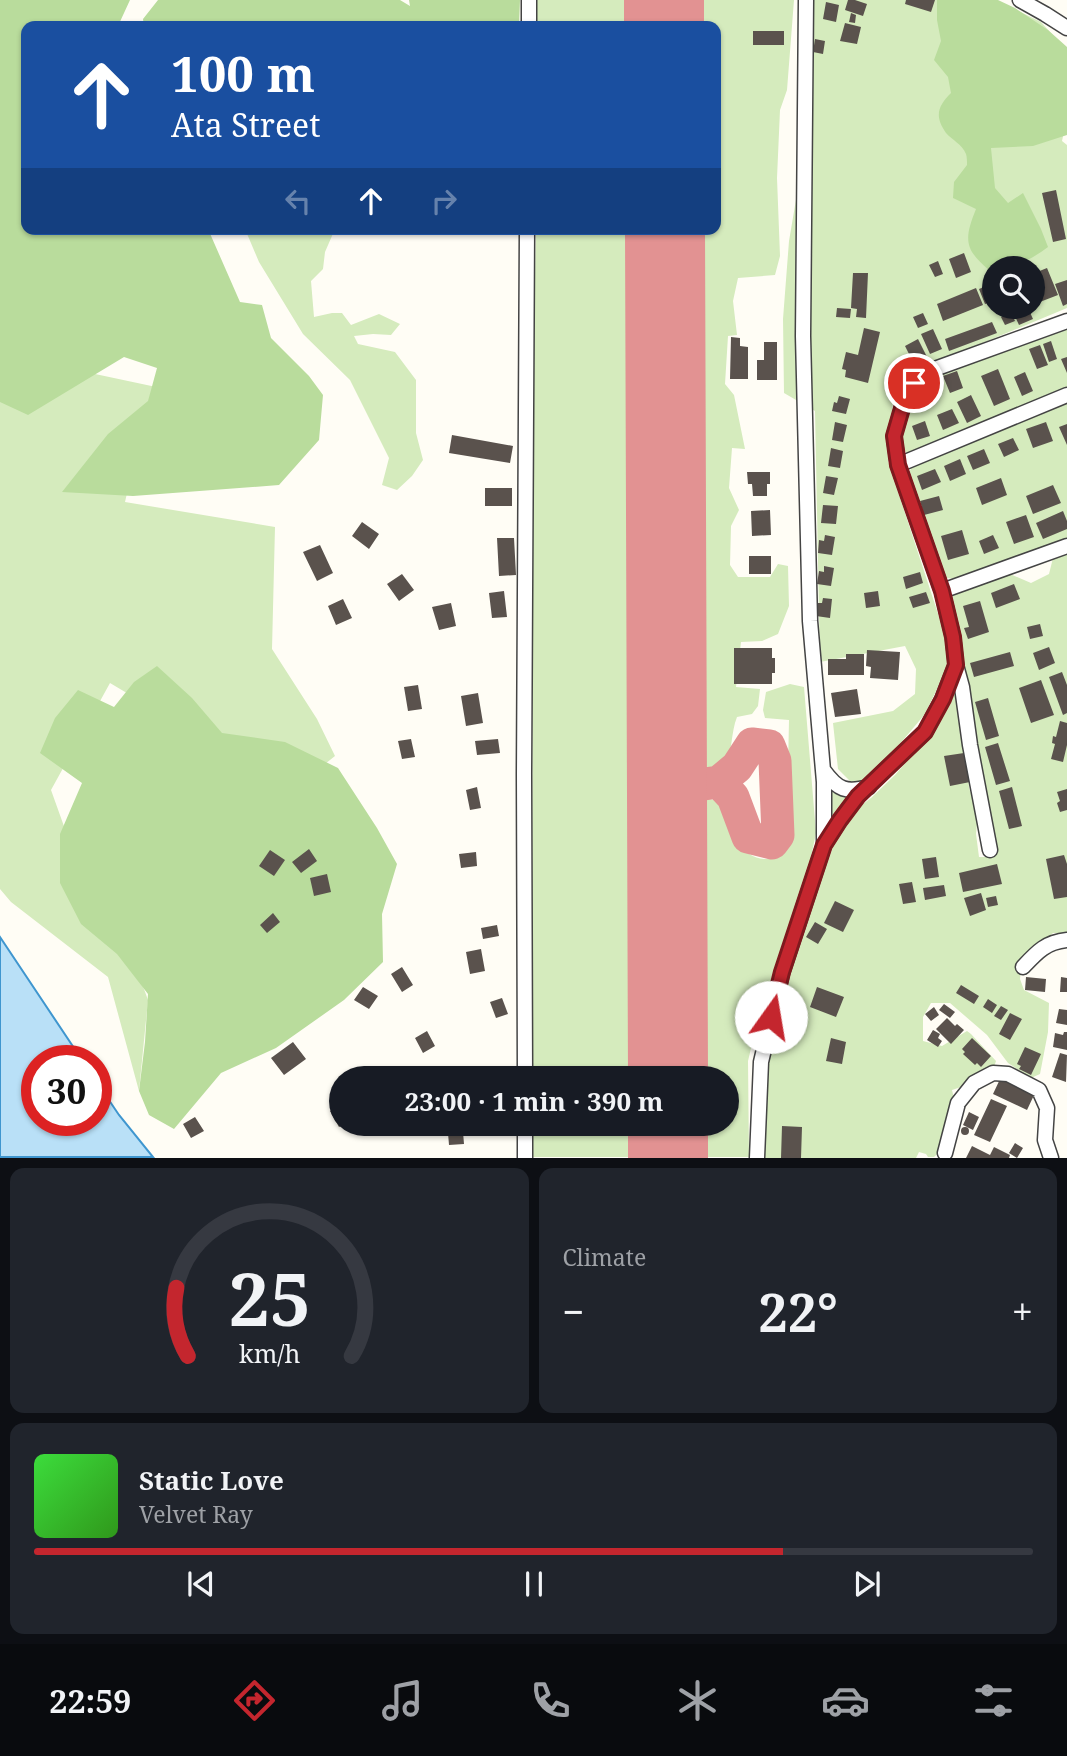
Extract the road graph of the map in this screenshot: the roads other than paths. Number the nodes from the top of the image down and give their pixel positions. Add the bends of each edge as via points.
1 (529, 0) edge
2 (806, 0) edge
3 (1020, 0) edge
4 (529, 21) edge
5 (1067, 28) edge
6 (527, 235) edge
7 (1067, 321) edge
8 (1067, 395) edge
9 (898, 465) junction
10 (1067, 546) edge
11 (942, 591) junction
12 (956, 665) junction
13 (823, 770) junction
14 (869, 786) junction
15 (824, 845) junction
16 (990, 850) dead end
17 (1067, 940) edge
18 (1023, 967) dead end
19 (525, 1066) edge
20 (525, 1136) edge
21 (945, 1153) dead end
22 (525, 1157) edge
23 (757, 1157) edge
24 (1051, 1157) edge

1 - 4 street
2 - 13 street via 803,336 810,621
3 - 5 street
6 - 19 street
7 - 9 street via 929,371 914,383 894,436
8 - 9 street
9 - 11 street
10 - 11 street
11 - 12 street
12 - 14 street via 925,732
12 - 16 street
13 - 14 street via 840,788 850,791
13 - 15 street
14 - 15 street
15 - 23 street via 782,972 761,1062
17 - 18 street via 1054,941
20 - 22 street
21 - 24 street via 958,1103 974,1083 993,1073 1008,1074 1039,1090 1047,1108 1045,1140

